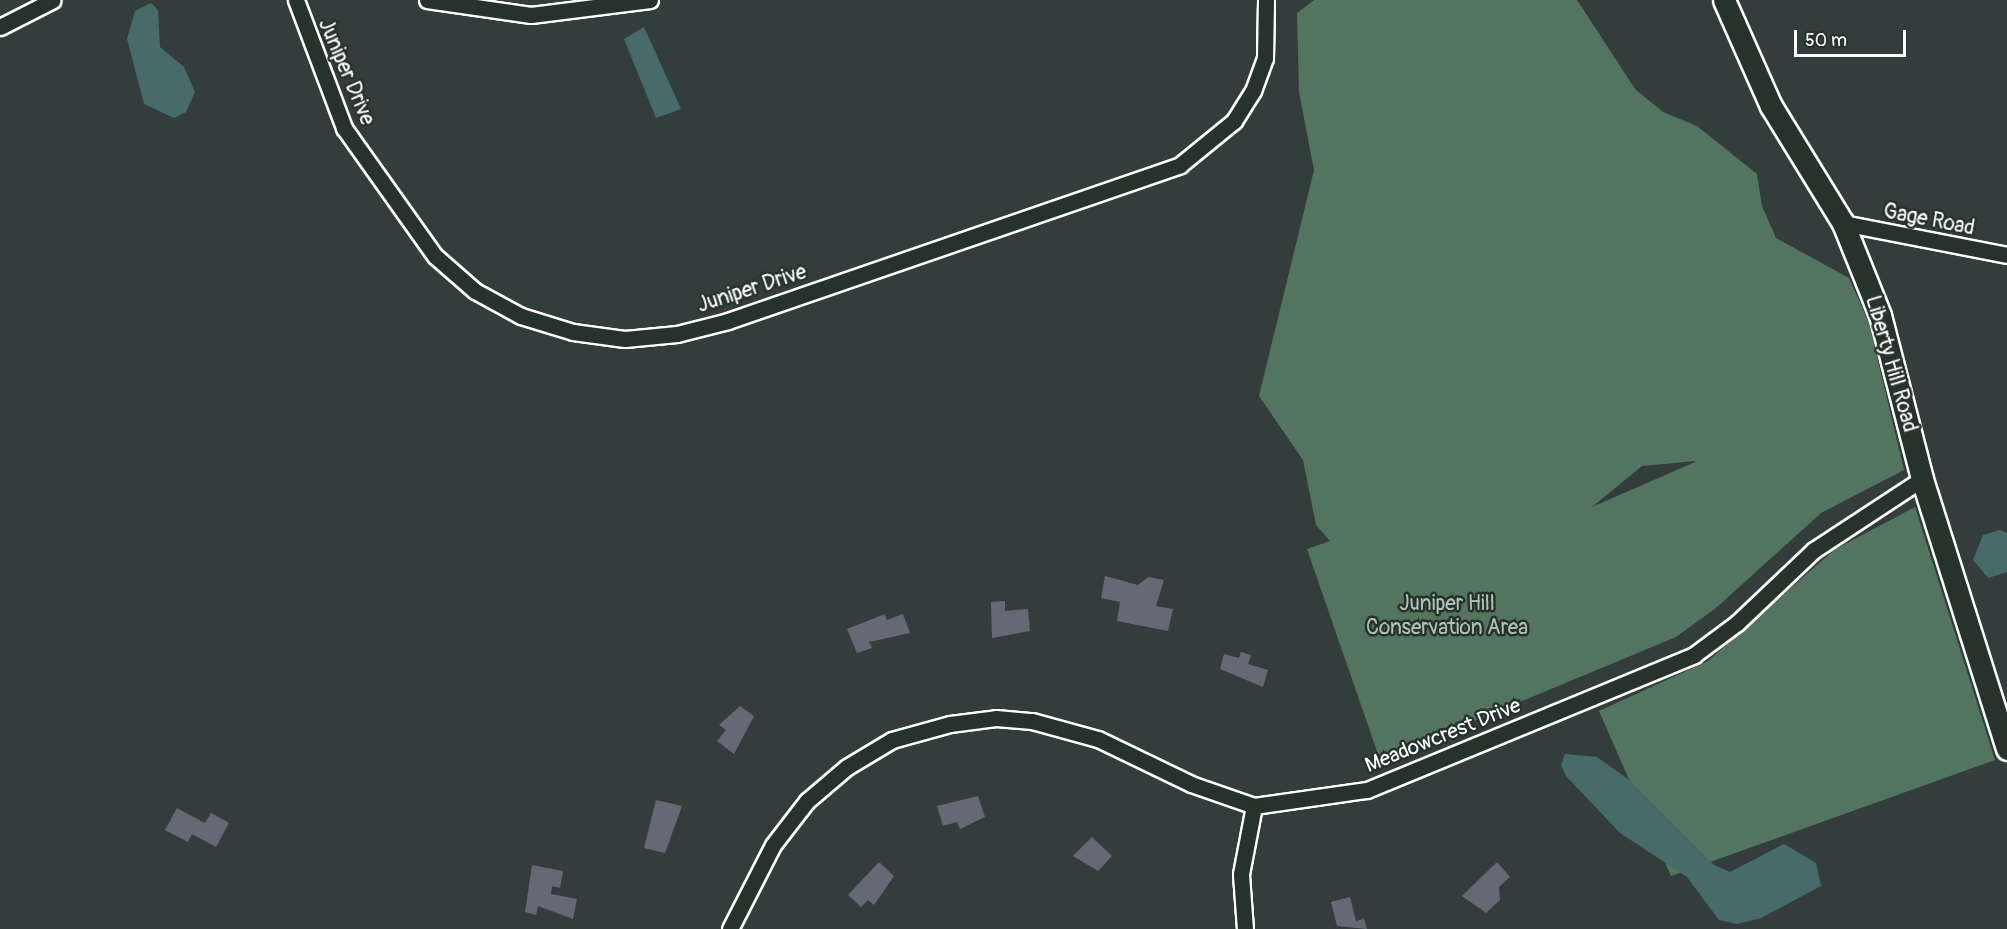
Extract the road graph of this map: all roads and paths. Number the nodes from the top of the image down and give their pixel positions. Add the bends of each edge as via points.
1 (51, 0) edge
2 (296, 0) edge
3 (427, 0) edge
4 (650, 0) edge
5 (1266, 0) edge
6 (1724, 0) edge
7 (0, 27) edge
8 (1843, 223) junction
9 (2007, 255) edge
10 (1923, 479) junction
11 (2007, 749) edge
12 (1254, 806) junction
13 (730, 929) edge
14 (1245, 929) edge

1 - 7 street
2 - 5 street, Juniper Drive via 344,128 435,256 475,291 521,316 573,332 625,339 677,334 728,321 1180,165 1234,121 1253,91 1265,58
3 - 4 street via 531,15
6 - 8 street, Liberty Hill Road via 1771,106
8 - 9 street, Gage Road
8 - 10 street, Liberty Hill Road via 1880,315
10 - 11 street, Liberty Hill Road
10 - 12 street, Meadowcrest Drive via 1814,550 1737,623 1663,671 1367,790
12 - 13 street via 1065,729 996,718 941,726 892,740 847,767 807,801 770,850
12 - 14 street via 1241,874

